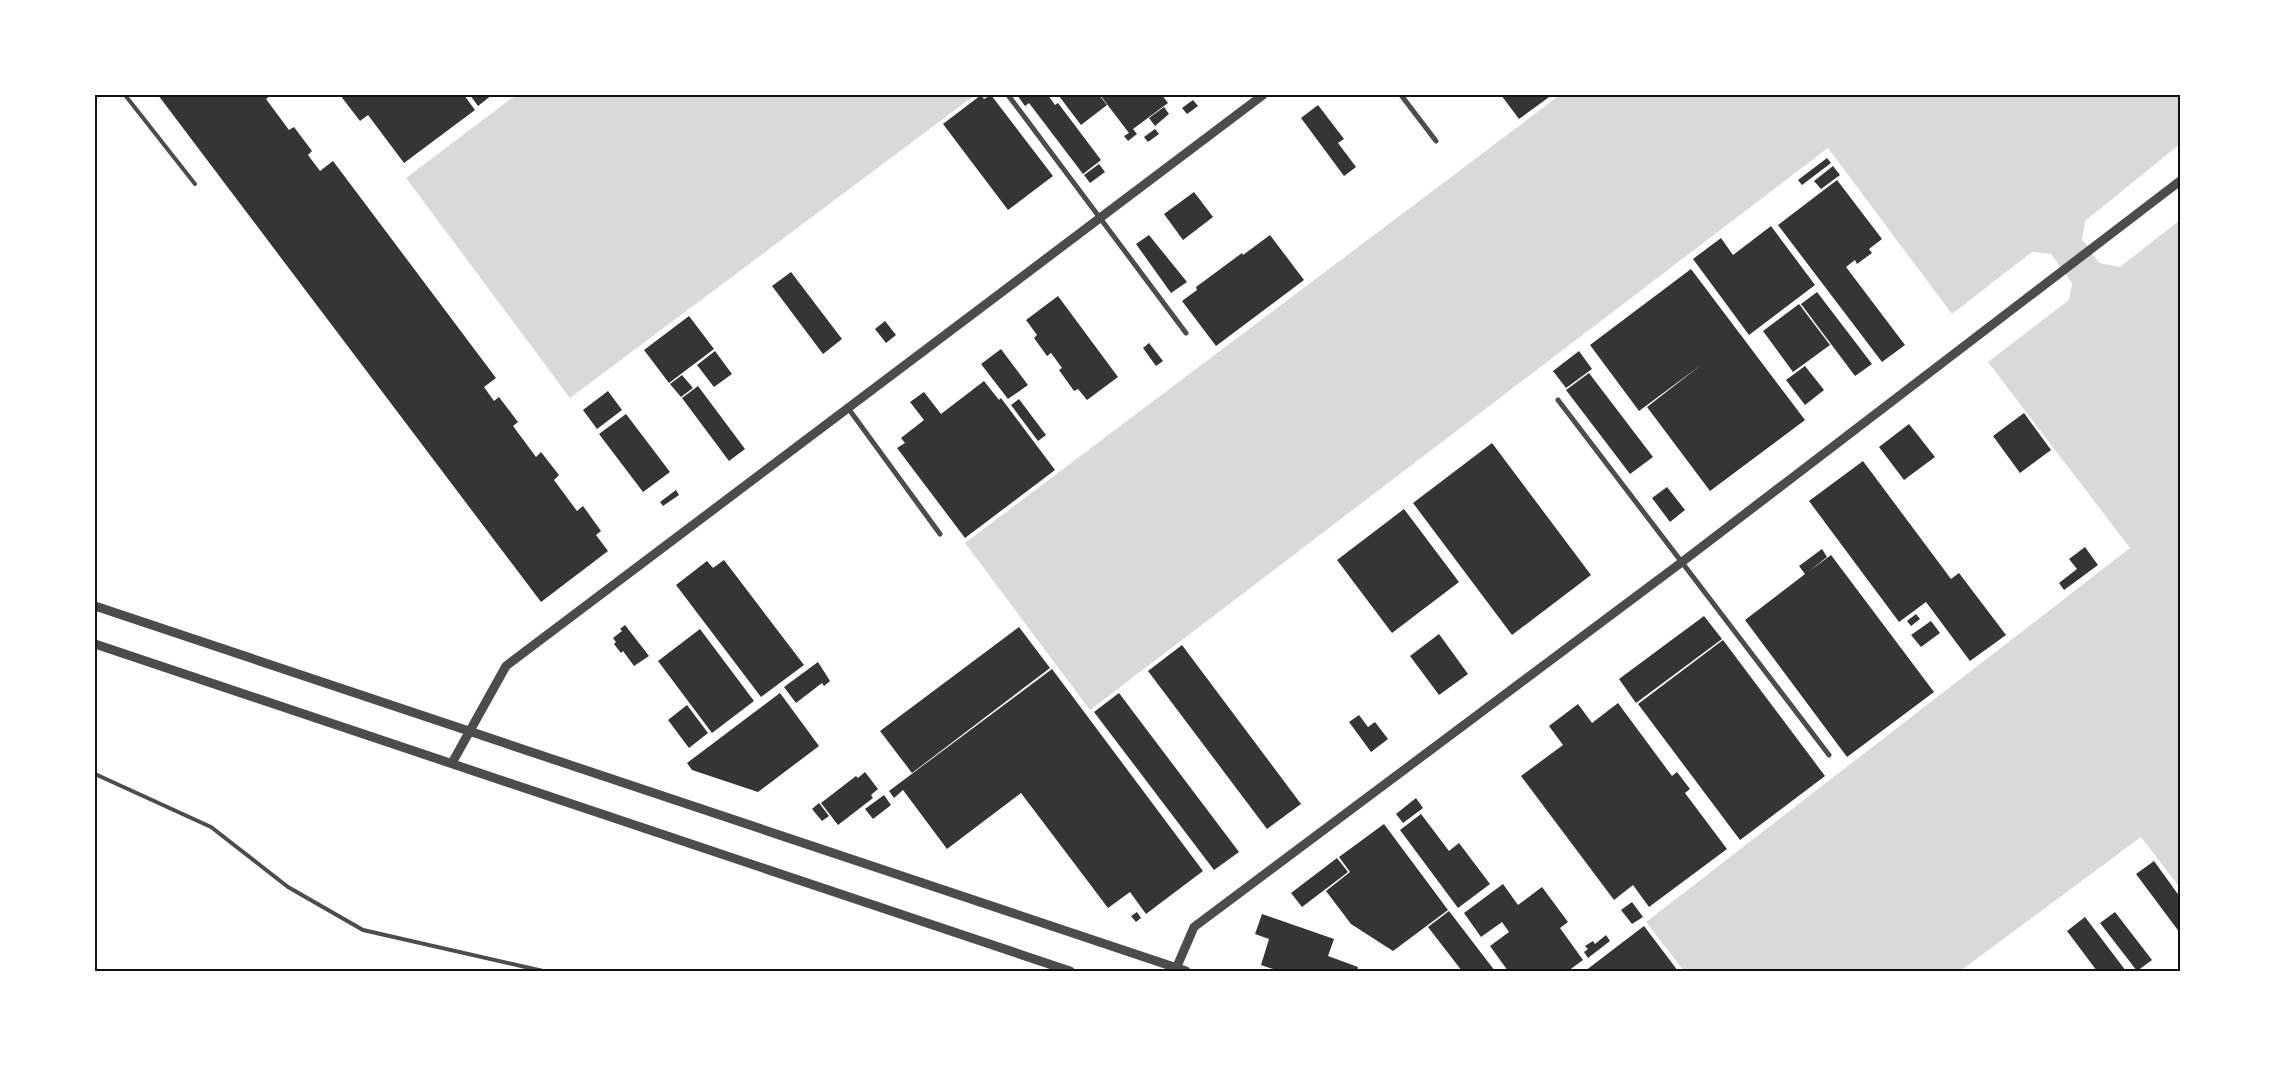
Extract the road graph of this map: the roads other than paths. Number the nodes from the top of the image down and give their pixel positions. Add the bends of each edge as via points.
1 (125, 95) edge
2 (1008, 95) edge
3 (1263, 95) edge
4 (1401, 95) edge
5 (1436, 141) dead end
6 (2177, 183) edge
7 (195, 184) dead end
8 (1101, 218) junction
9 (1186, 332) dead end
10 (1558, 400) dead end
11 (848, 408) junction
12 (940, 534) dead end
13 (1682, 562) junction
14 (95, 606) edge
15 (95, 644) edge
16 (470, 730) junction
17 (1829, 755) dead end
18 (452, 763) junction
19 (95, 774) edge
20 (1176, 969) edge
21 (544, 971) edge
22 (1070, 971) edge
23 (1186, 971) edge

1 - 7 lane
2 - 8 street
3 - 8 street
4 - 5 street
6 - 13 street
8 - 9 street
8 - 11 street
10 - 13 street
11 - 12 street
11 - 16 street via 506,666
13 - 17 street
13 - 20 street via 1194,927
14 - 16 street
15 - 18 street
16 - 18 street
16 - 20 street
18 - 22 street
19 - 21 lane via 211,827 288,887 363,930
20 - 23 street

